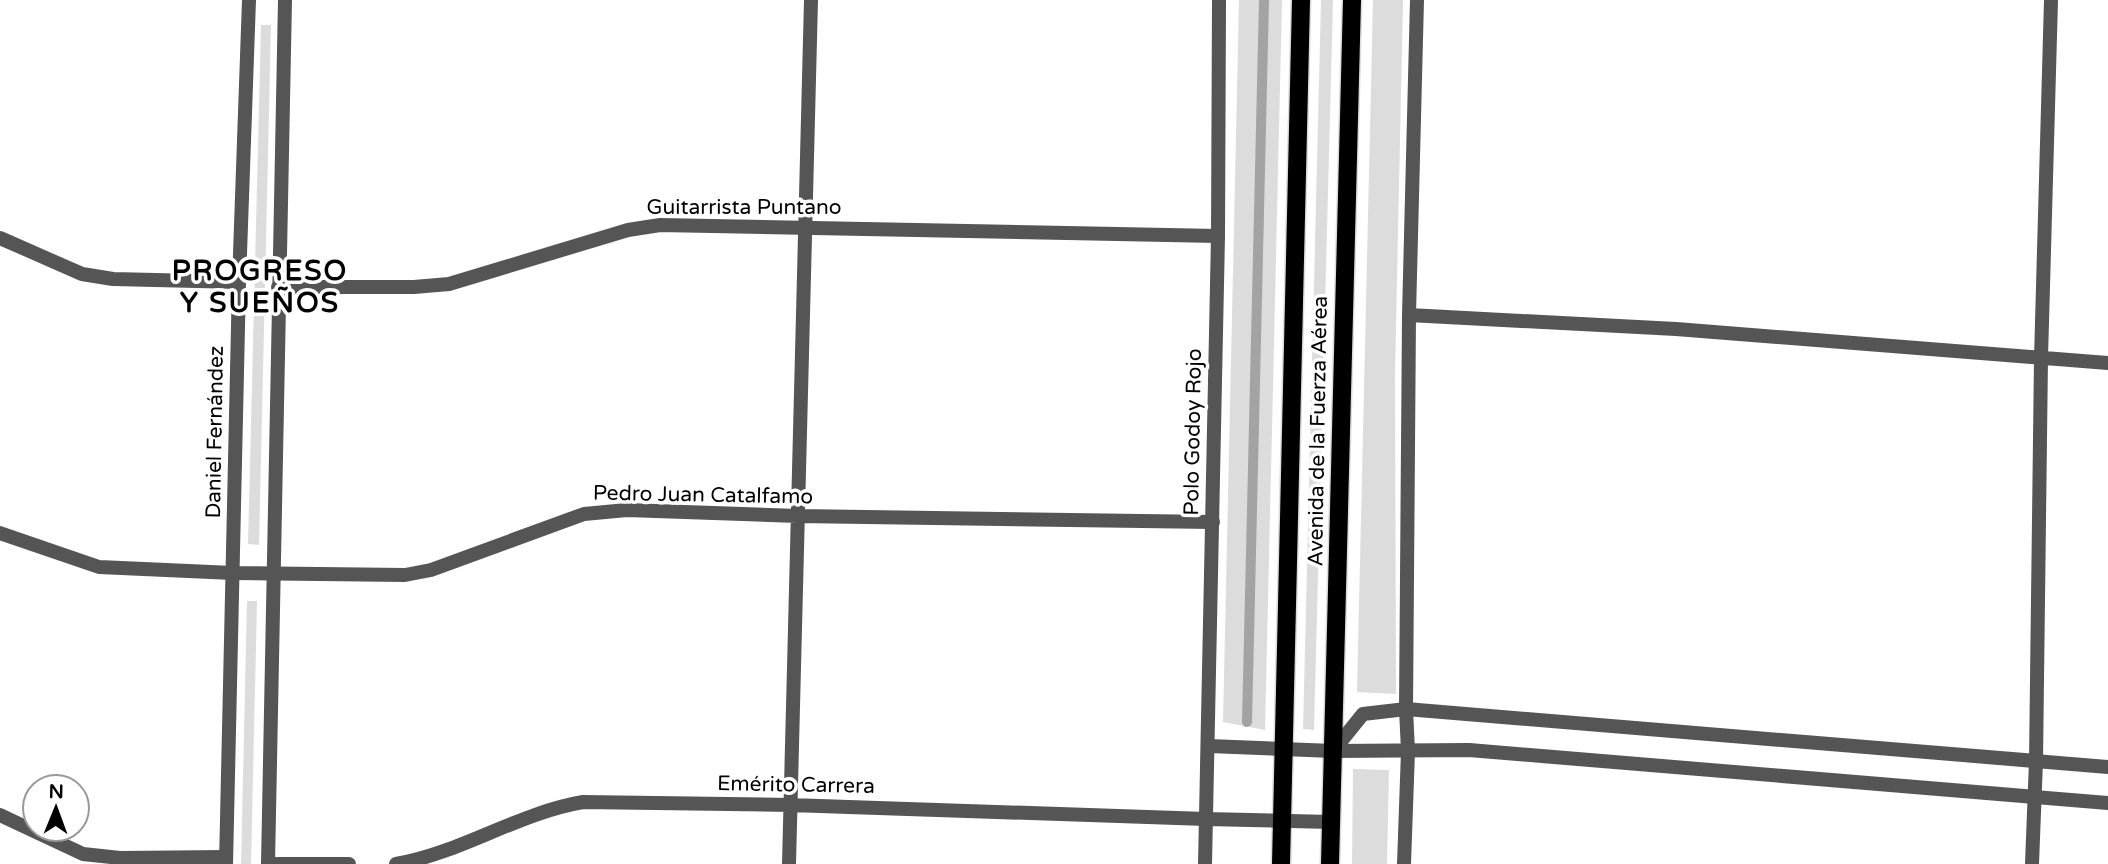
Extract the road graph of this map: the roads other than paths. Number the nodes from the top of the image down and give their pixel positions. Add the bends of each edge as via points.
1 (249, 0) edge
2 (285, 0) edge
3 (811, 0) edge
4 (1219, 0) edge
5 (1301, 0) edge
6 (1352, 0) edge
7 (1417, 0) edge
8 (2051, 0) edge
9 (806, 227) junction
10 (1218, 236) junction
11 (0, 238) edge
12 (239, 282) junction
13 (278, 287) junction
14 (1409, 315) junction
15 (2041, 358) junction
16 (2108, 363) edge
17 (798, 516) junction
18 (1213, 522) junction
19 (0, 533) edge
20 (233, 573) junction
21 (273, 573) junction
22 (1406, 709) junction
23 (1209, 746) junction
24 (1282, 749) junction
25 (1332, 751) junction
26 (1408, 751) junction
27 (2036, 761) junction
28 (2108, 767) edge
29 (2035, 797) junction
30 (2108, 803) edge
31 (790, 805) junction
32 (0, 816) edge
33 (1206, 819) junction
34 (1282, 822) junction
35 (1331, 822) junction
36 (226, 861) edge
37 (268, 864) edge
38 (349, 864) edge
39 (396, 864) edge
40 (789, 864) edge
41 (1205, 864) edge
42 (1281, 864) edge
43 (1330, 864) edge
44 (1404, 864) edge
45 (2032, 864) edge

1 - 12 street, Daniel Fernández
2 - 13 street
3 - 9 street
4 - 10 street, Polo Godoy Rojo
5 - 24 main road, Avenida de la Fuerza Aérea
6 - 25 main road, Avenida de la Fuerza Aérea
7 - 14 street
8 - 15 street
9 - 10 street, Guitarrista Puntano
9 - 13 street, Guitarrista Puntano via 660,225 628,230 449,284
9 - 17 street
10 - 18 street, Polo Godoy Rojo
11 - 12 street via 82,274
12 - 20 street, Daniel Fernández
13 - 21 street
14 - 15 street via 1676,329
14 - 22 street
15 - 16 street
15 - 27 street
17 - 18 street, Pedro Juan Catalfamo
17 - 21 street, Pedro Juan Catalfamo via 627,510 584,514 431,570 405,575
17 - 31 street
18 - 23 street, Polo Godoy Rojo
19 - 20 street, Pedro Juan Catalfamo via 99,567
20 - 21 street, Pedro Juan Catalfamo
20 - 36 street, Daniel Fernández
21 - 37 street
22 - 25 street via 1363,713
22 - 26 street
22 - 27 street
23 - 24 street
23 - 33 street, Polo Godoy Rojo
24 - 25 street
24 - 34 main road, Avenida de la Fuerza Aérea
25 - 26 street
25 - 35 main road, Avenida de la Fuerza Aérea
26 - 29 street via 1469,750
26 - 44 street
27 - 28 street
27 - 29 street
29 - 30 street
29 - 45 street
31 - 33 street, Emérito Carrera
31 - 39 street, Emérito Carrera via 583,802 555,807 422,860
31 - 40 street
32 - 36 street via 83,854
33 - 34 street, Emérito Carrera
33 - 41 street, Polo Godoy Rojo
34 - 35 street, Emérito Carrera
34 - 42 main road, Avenida de la Fuerza Aérea
35 - 43 main road, Avenida de la Fuerza Aérea
37 - 38 street

